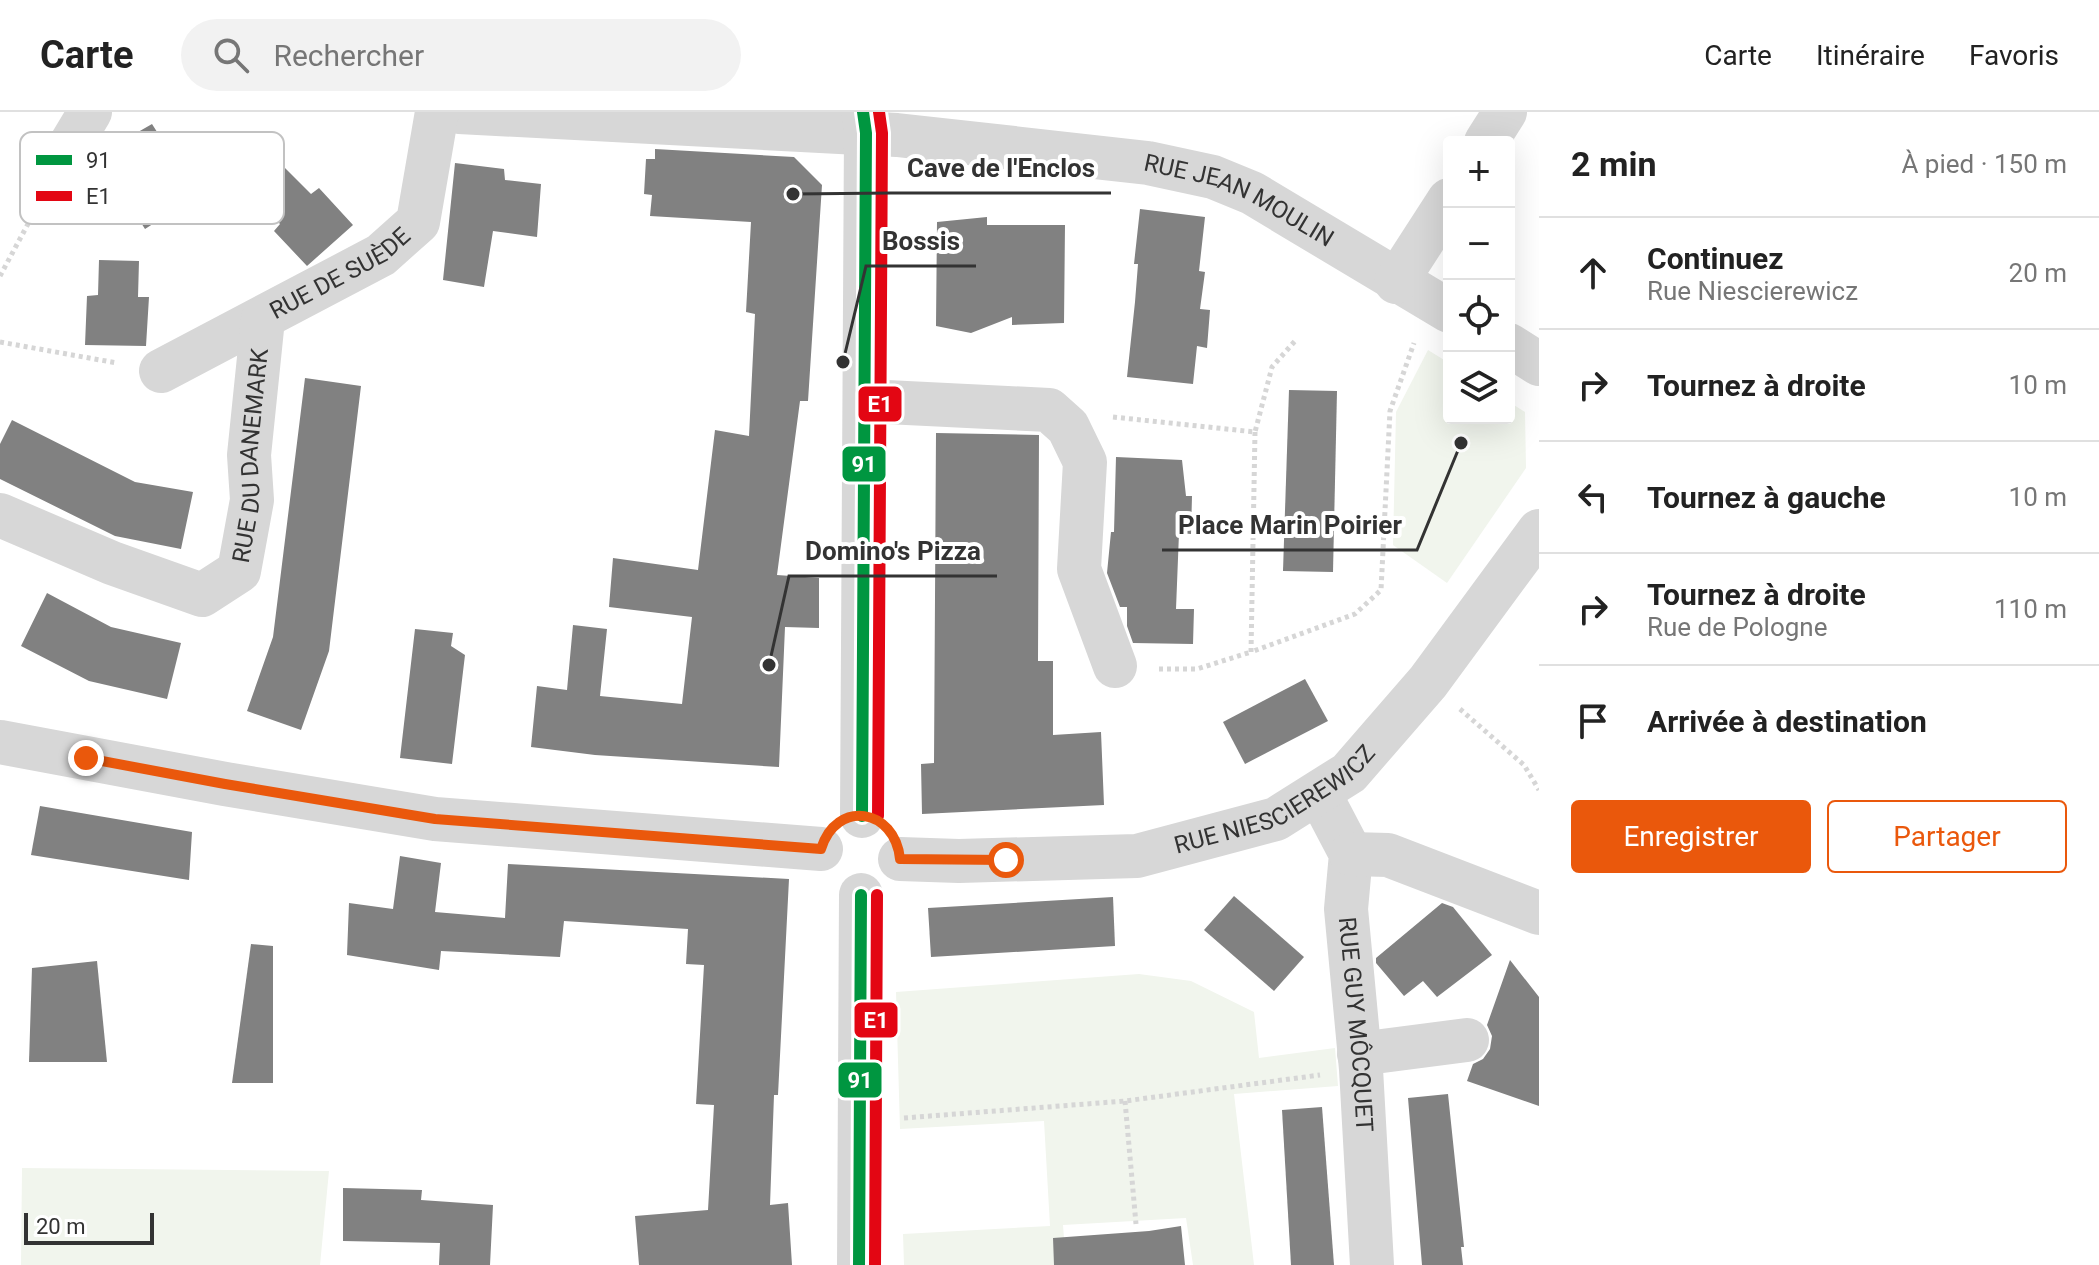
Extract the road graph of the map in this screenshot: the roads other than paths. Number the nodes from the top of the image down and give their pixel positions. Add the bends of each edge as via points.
1 (90, 112) edge
2 (437, 112) edge
3 (459, 112) edge
4 (1505, 112) edge
5 (864, 122) edge
6 (78, 132) edge
7 (1490, 136) edge
8 (1447, 208) edge
9 (1425, 298) edge
10 (263, 319) junction
11 (1515, 349) edge
12 (1539, 364) edge
13 (161, 371) road end
14 (866, 401) junction
15 (0, 515) edge
16 (1539, 531) edge
17 (1115, 666) road end
18 (0, 742) edge
19 (1319, 793) junction
20 (862, 816) junction
21 (821, 849) junction
22 (1351, 854) junction
23 (900, 859) junction
24 (861, 895) junction
25 (1539, 913) edge
26 (1467, 1040) dead end
27 (1360, 1062) junction
28 (859, 1265) edge
29 (1372, 1265) edge

1 - 6 street
2 - 10 street, RUE DE SUÈDE via 418,222 381,255
3 - 5 street, RUE JEAN MOULIN
4 - 7 street
5 - 9 street, RUE JEAN MOULIN via 1213,177 1296,217
5 - 14 street
8 - 9 street
10 - 13 street, RUE DE SUÈDE
10 - 15 street, RUE DU DANEMARK via 249,455 252,500 239,571 202,595
11 - 12 street
14 - 17 street via 1049,410 1068,427 1085,462 1079,569
14 - 20 street
16 - 19 street, RUE NIESCIEREWICZ via 1428,682 1349,773
18 - 21 street via 435,819
19 - 22 street
19 - 23 street, RUE NIESCIEREWICZ via 1276,819 1137,856
20 - 21 street via 840,822
20 - 23 street via 885,824 899,846
21 - 24 street via 821,863 836,886
22 - 25 street via 1388,855
22 - 27 street, RUE GUY MÔCQUET via 1346,909
23 - 24 street via 883,888
24 - 28 street
26 - 27 street
27 - 29 street, RUE GUY MÔCQUET

